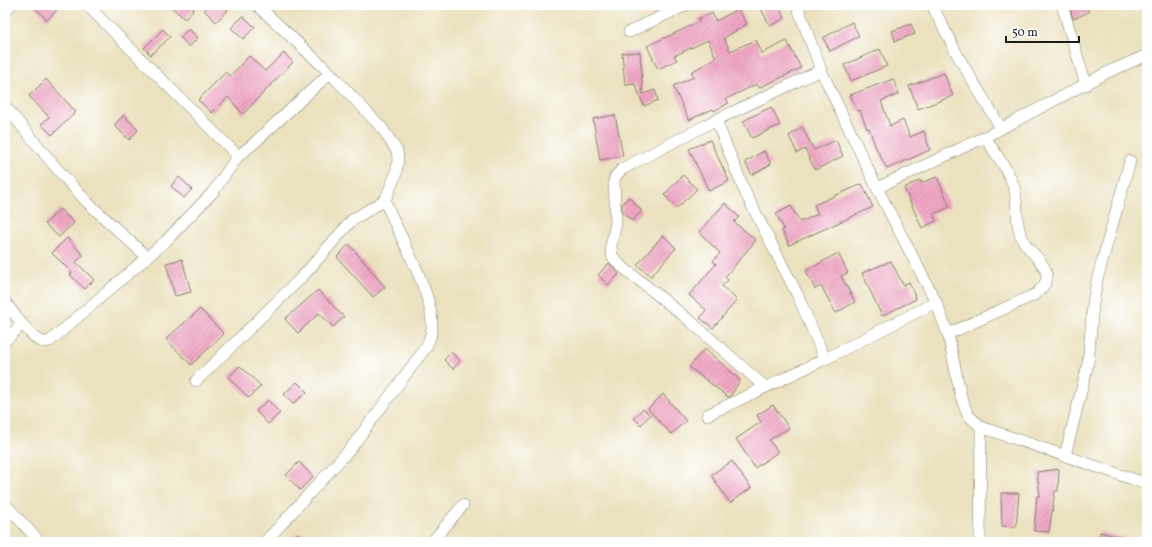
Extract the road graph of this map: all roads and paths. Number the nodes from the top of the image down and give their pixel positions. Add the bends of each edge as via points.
1 (11, 5) edge
2 (87, 5) edge
3 (257, 5) edge
4 (686, 5) edge
5 (797, 5) edge
6 (932, 5) edge
7 (1062, 5) edge
8 (5, 11) edge
9 (629, 32) dead end
10 (1147, 55) edge
11 (822, 70) junction
12 (330, 73) junction
13 (1086, 85) junction
14 (5, 106) edge
15 (716, 120) junction
16 (1001, 128) junction
17 (985, 137) junction
18 (238, 156) junction
19 (1130, 161) dead end
20 (877, 188) junction
21 (385, 200) junction
22 (147, 257) junction
23 (5, 302) edge
24 (936, 302) junction
25 (22, 324) junction
26 (948, 334) junction
27 (5, 342) edge
28 (825, 359) junction
29 (196, 381) dead end
30 (764, 386) junction
31 (707, 415) dead end
32 (981, 427) junction
33 (1065, 456) junction
34 (1147, 484) edge
35 (5, 504) edge
36 (463, 505) dead end
37 (40, 542) edge
38 (265, 542) edge
39 (432, 542) edge
40 (980, 542) edge

1 - 8 street
2 - 18 street
3 - 12 street
4 - 9 street
5 - 11 street
6 - 16 street via 959,58
7 - 13 street
10 - 13 street
11 - 15 street
11 - 20 street
12 - 18 street
12 - 21 street via 382,128 397,152 396,174
13 - 16 street
14 - 22 street via 88,202
15 - 28 street via 745,192 795,290
15 - 30 street via 622,169 615,177 616,223 611,246 612,256
16 - 17 street
17 - 20 street
17 - 26 street via 1012,180 1019,230 1024,241 1046,270 1048,278 1044,287 1036,294
18 - 22 street via 213,192
19 - 33 street via 1097,280 1088,364
20 - 24 street
21 - 29 street via 352,220 303,276
21 - 38 street via 425,291 432,322 427,346 351,448
22 - 25 street via 50,341 39,342
23 - 25 street
24 - 26 street
24 - 28 street
25 - 27 street
26 - 32 street via 961,397 968,415
28 - 30 street
30 - 31 street
32 - 33 street
32 - 40 street
33 - 34 street
35 - 37 street
36 - 39 street

